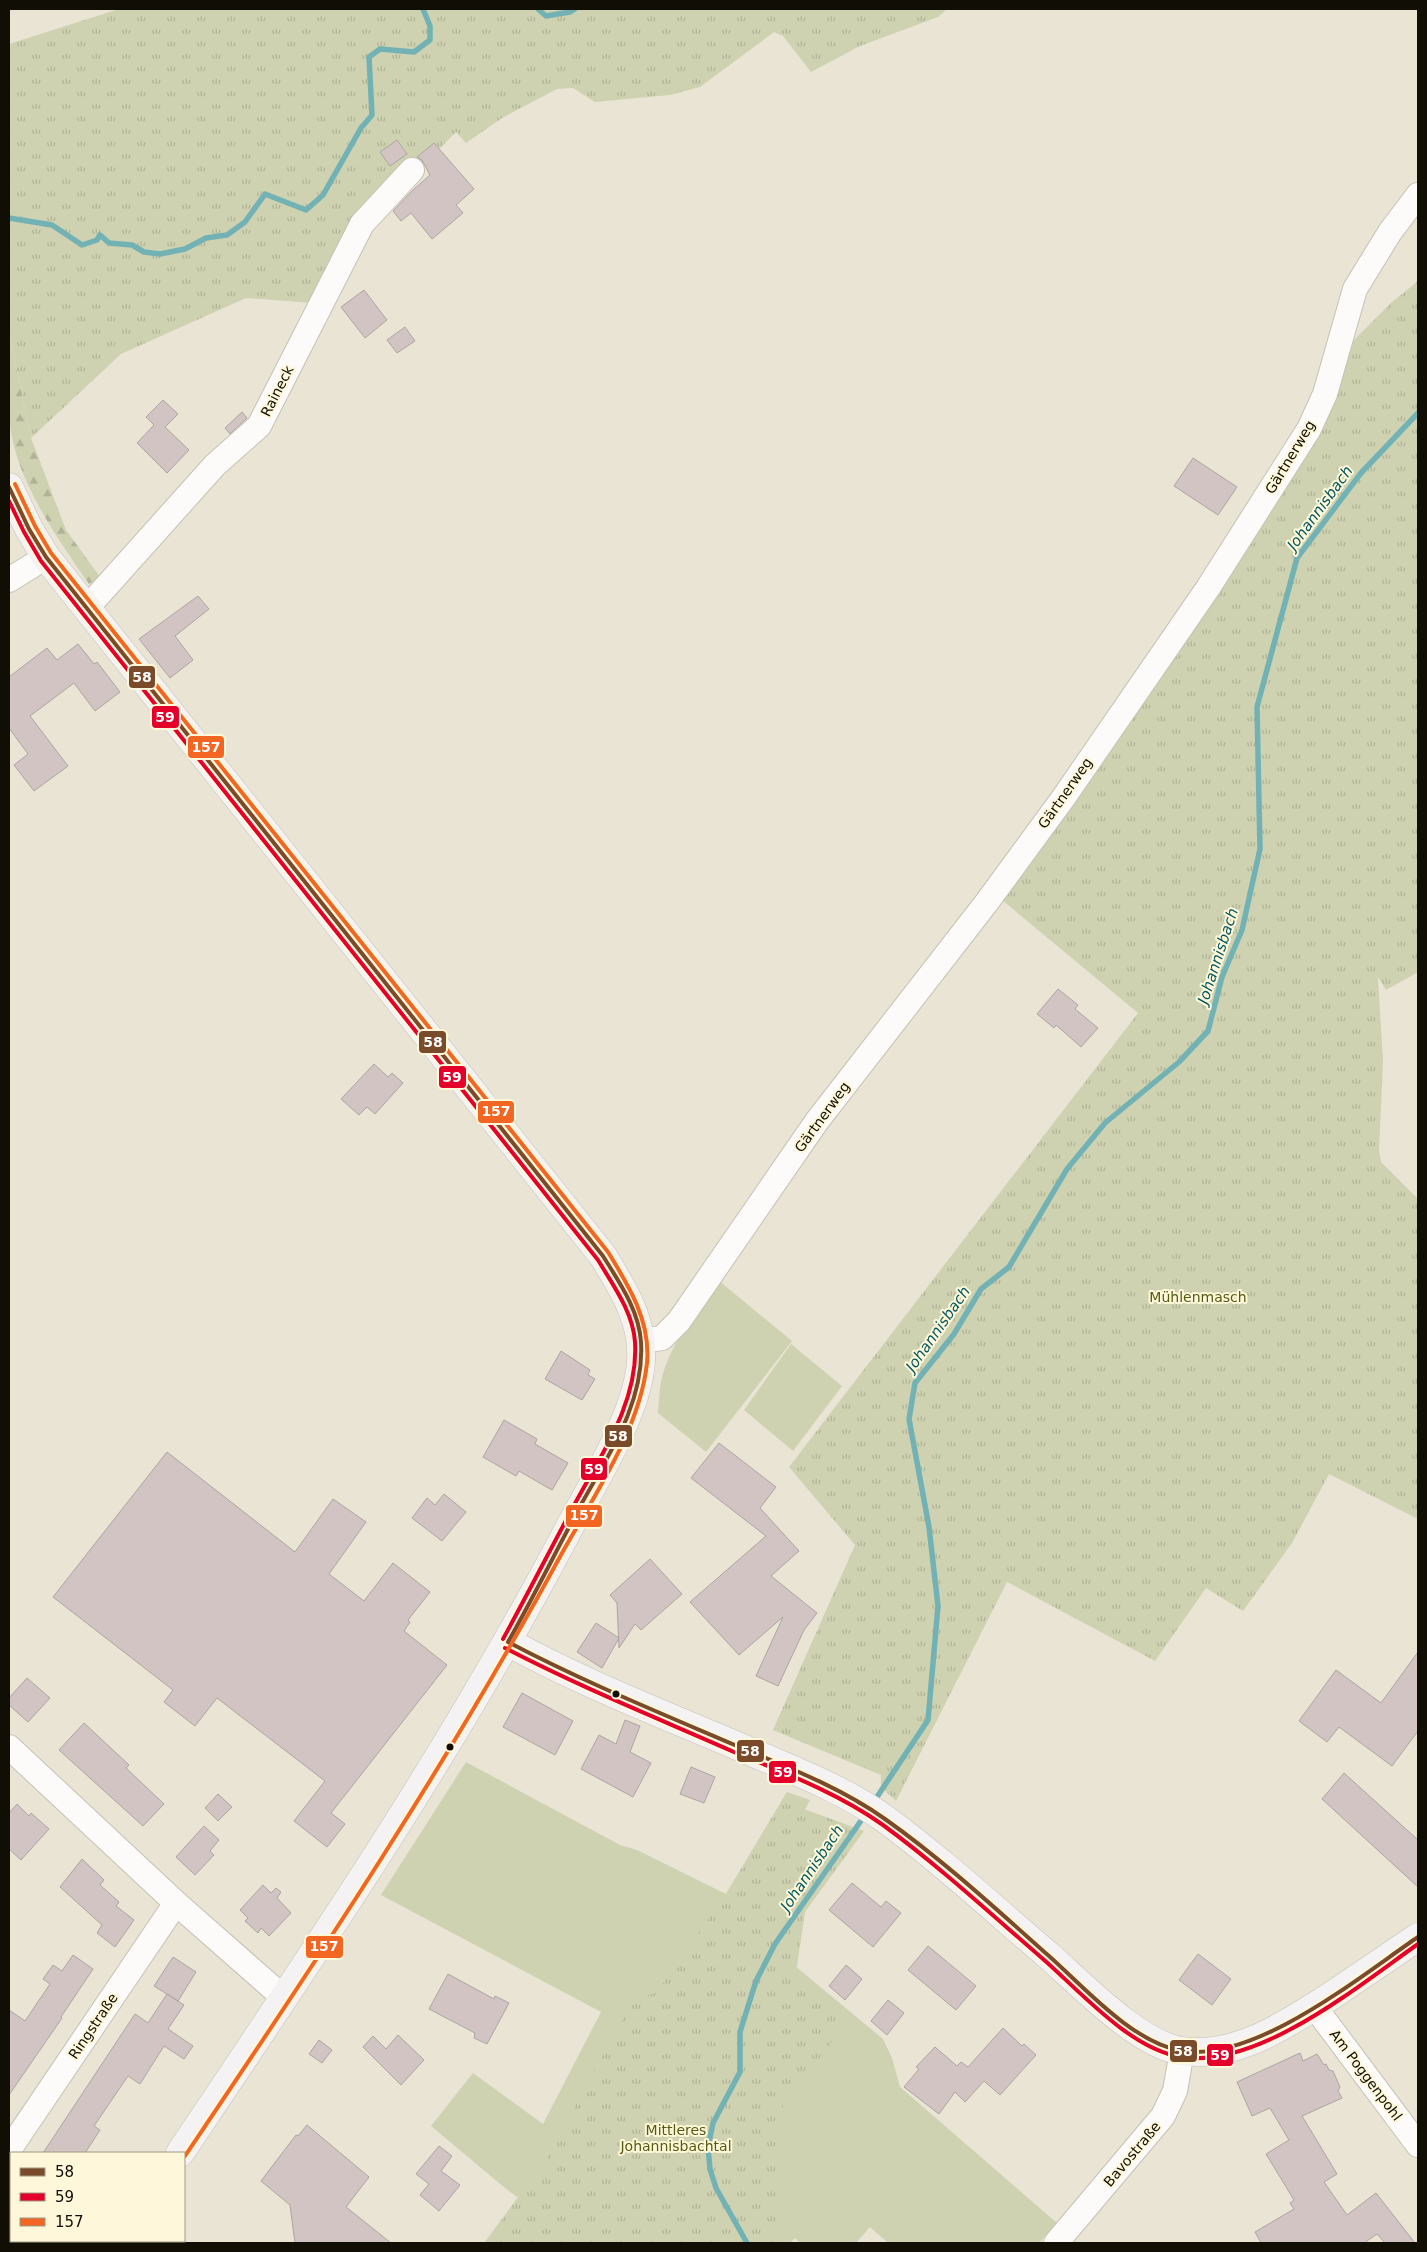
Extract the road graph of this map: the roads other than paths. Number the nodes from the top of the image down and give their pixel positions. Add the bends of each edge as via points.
1 (412, 170) dead end
2 (1418, 195) edge
3 (9, 487) edge
4 (46, 557) junction
5 (9, 580) edge
6 (86, 609) junction
7 (641, 1341) junction
8 (508, 1642) junction
9 (9, 1747) edge
10 (176, 1903) junction
11 (1418, 1937) edge
12 (284, 1998) junction
13 (1314, 2006) junction
14 (1182, 2051) junction
15 (1418, 2145) edge
16 (9, 2150) edge
17 (181, 2152) edge
18 (1056, 2243) edge

1 - 6 street, Raineck via 362,224 259,426 215,465
2 - 7 street, Gärtnerweg via 1390,232 1355,289 1325,394 1309,429 1208,588 1064,797 817,1121 679,1321 662,1338
3 - 4 main road
4 - 5 street
4 - 6 main road
6 - 7 main road via 603,1256 626,1294
7 - 8 main road via 638,1381 621,1427
8 - 12 main road via 416,1795
8 - 14 main road via 567,1674 792,1770 856,1801 887,1821 1125,2022 1157,2043
9 - 10 street
10 - 12 street
10 - 16 street, Ringstraße
11 - 13 main road
12 - 17 main road
13 - 14 main road via 1287,2023 1239,2045 1219,2050
13 - 15 street, Am Poggenpohl
14 - 18 street, Bavostraße via 1175,2091 1163,2116

